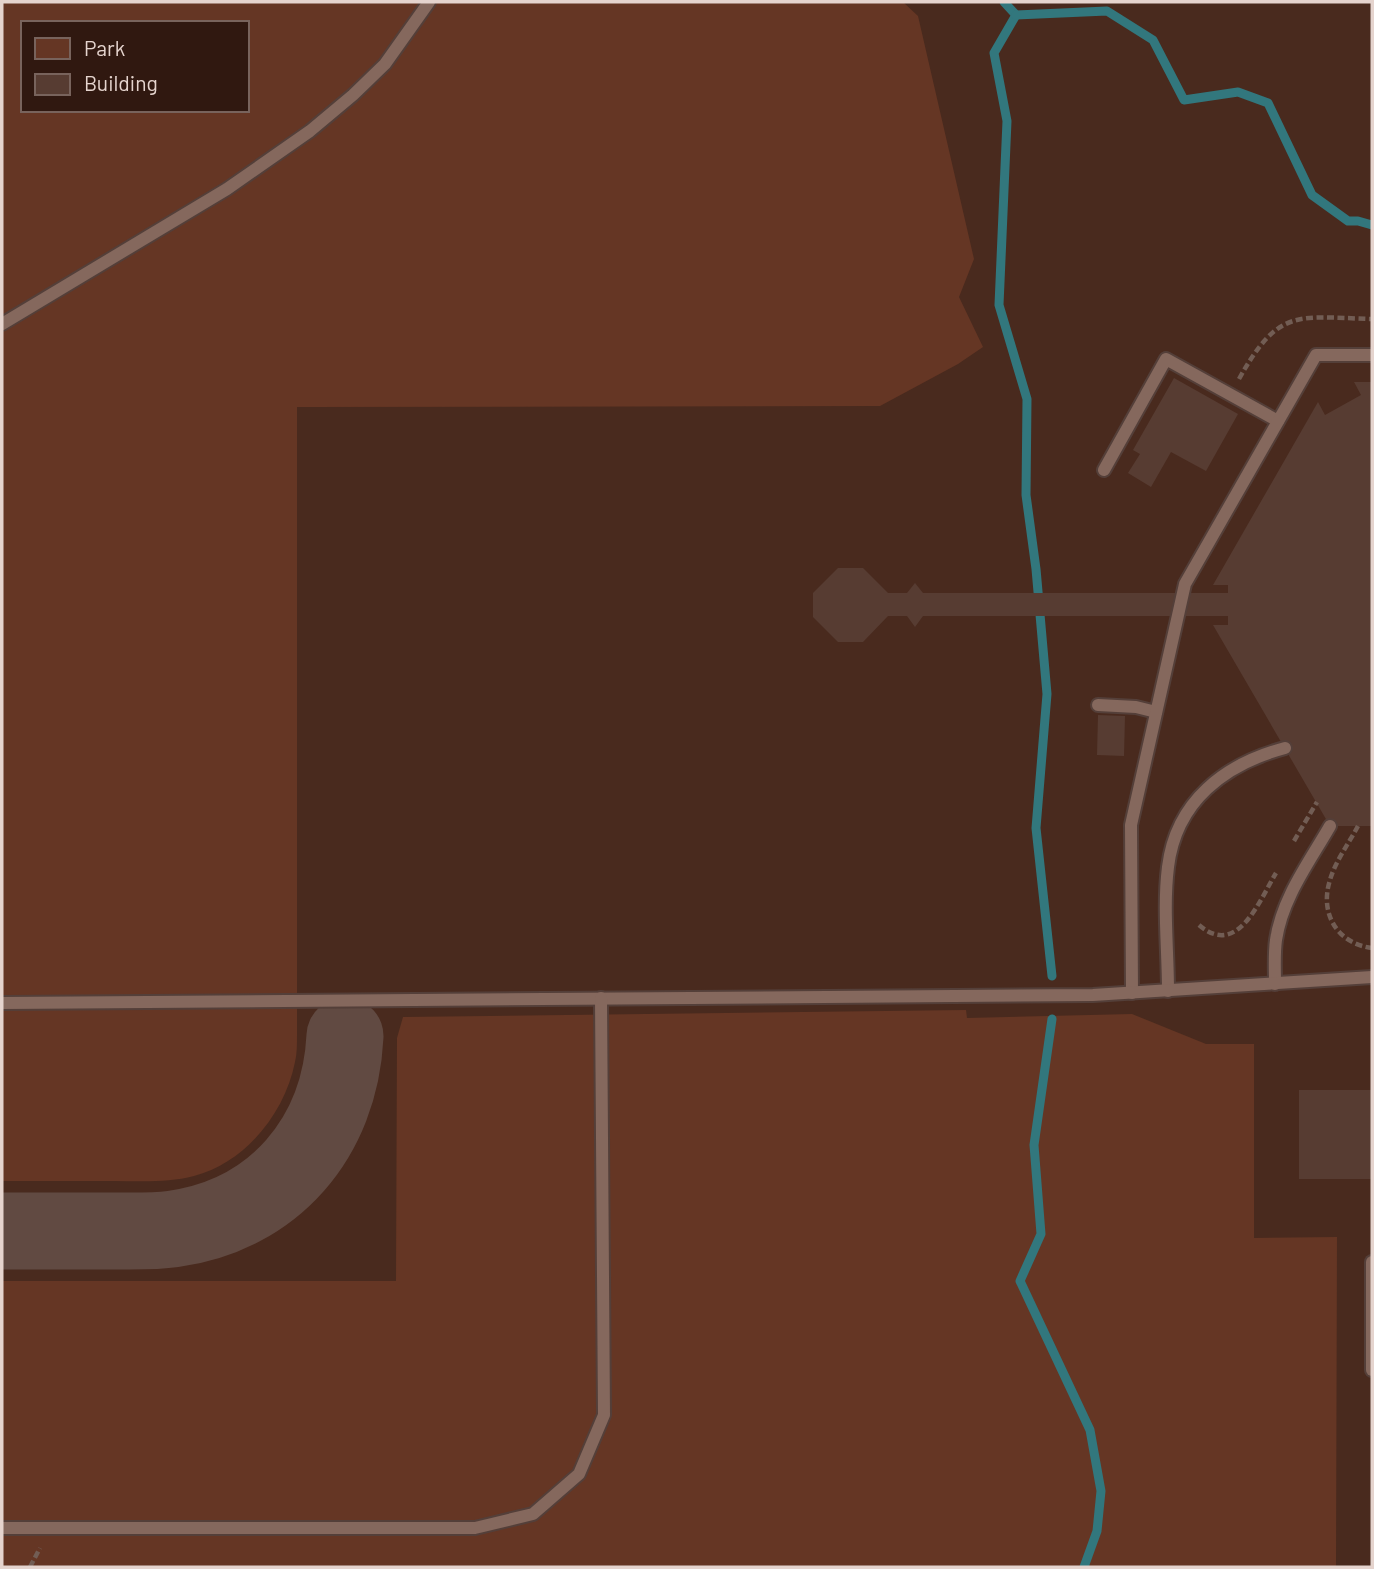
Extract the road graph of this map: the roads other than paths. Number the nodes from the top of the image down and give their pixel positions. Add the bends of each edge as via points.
1 (429, 2) edge
2 (2, 324) edge
3 (1372, 355) edge
4 (1278, 421) junction
5 (1104, 470) dead end
6 (1098, 705) dead end
7 (1156, 712) junction
8 (1285, 748) dead end
9 (1331, 826) dead end
10 (1372, 977) edge
11 (1275, 984) junction
12 (1168, 991) junction
13 (1132, 993) junction
14 (601, 998) junction
15 (2, 1003) edge
16 (1372, 1262) edge
17 (1372, 1370) edge
18 (2, 1528) edge

1 - 2 lane via 385,64 310,131 227,189
3 - 4 lane via 1316,355
4 - 5 lane via 1166,359
4 - 7 lane via 1185,584
6 - 7 lane
7 - 13 lane via 1131,825
8 - 12 lane via 1242,762 1218,778 1185,817 1168,866
9 - 11 lane via 1281,921 1274,955
10 - 11 lane
11 - 12 lane
12 - 13 lane
13 - 14 lane
14 - 15 lane
14 - 18 lane via 604,1415 579,1474 533,1514 475,1528
16 - 17 lane

